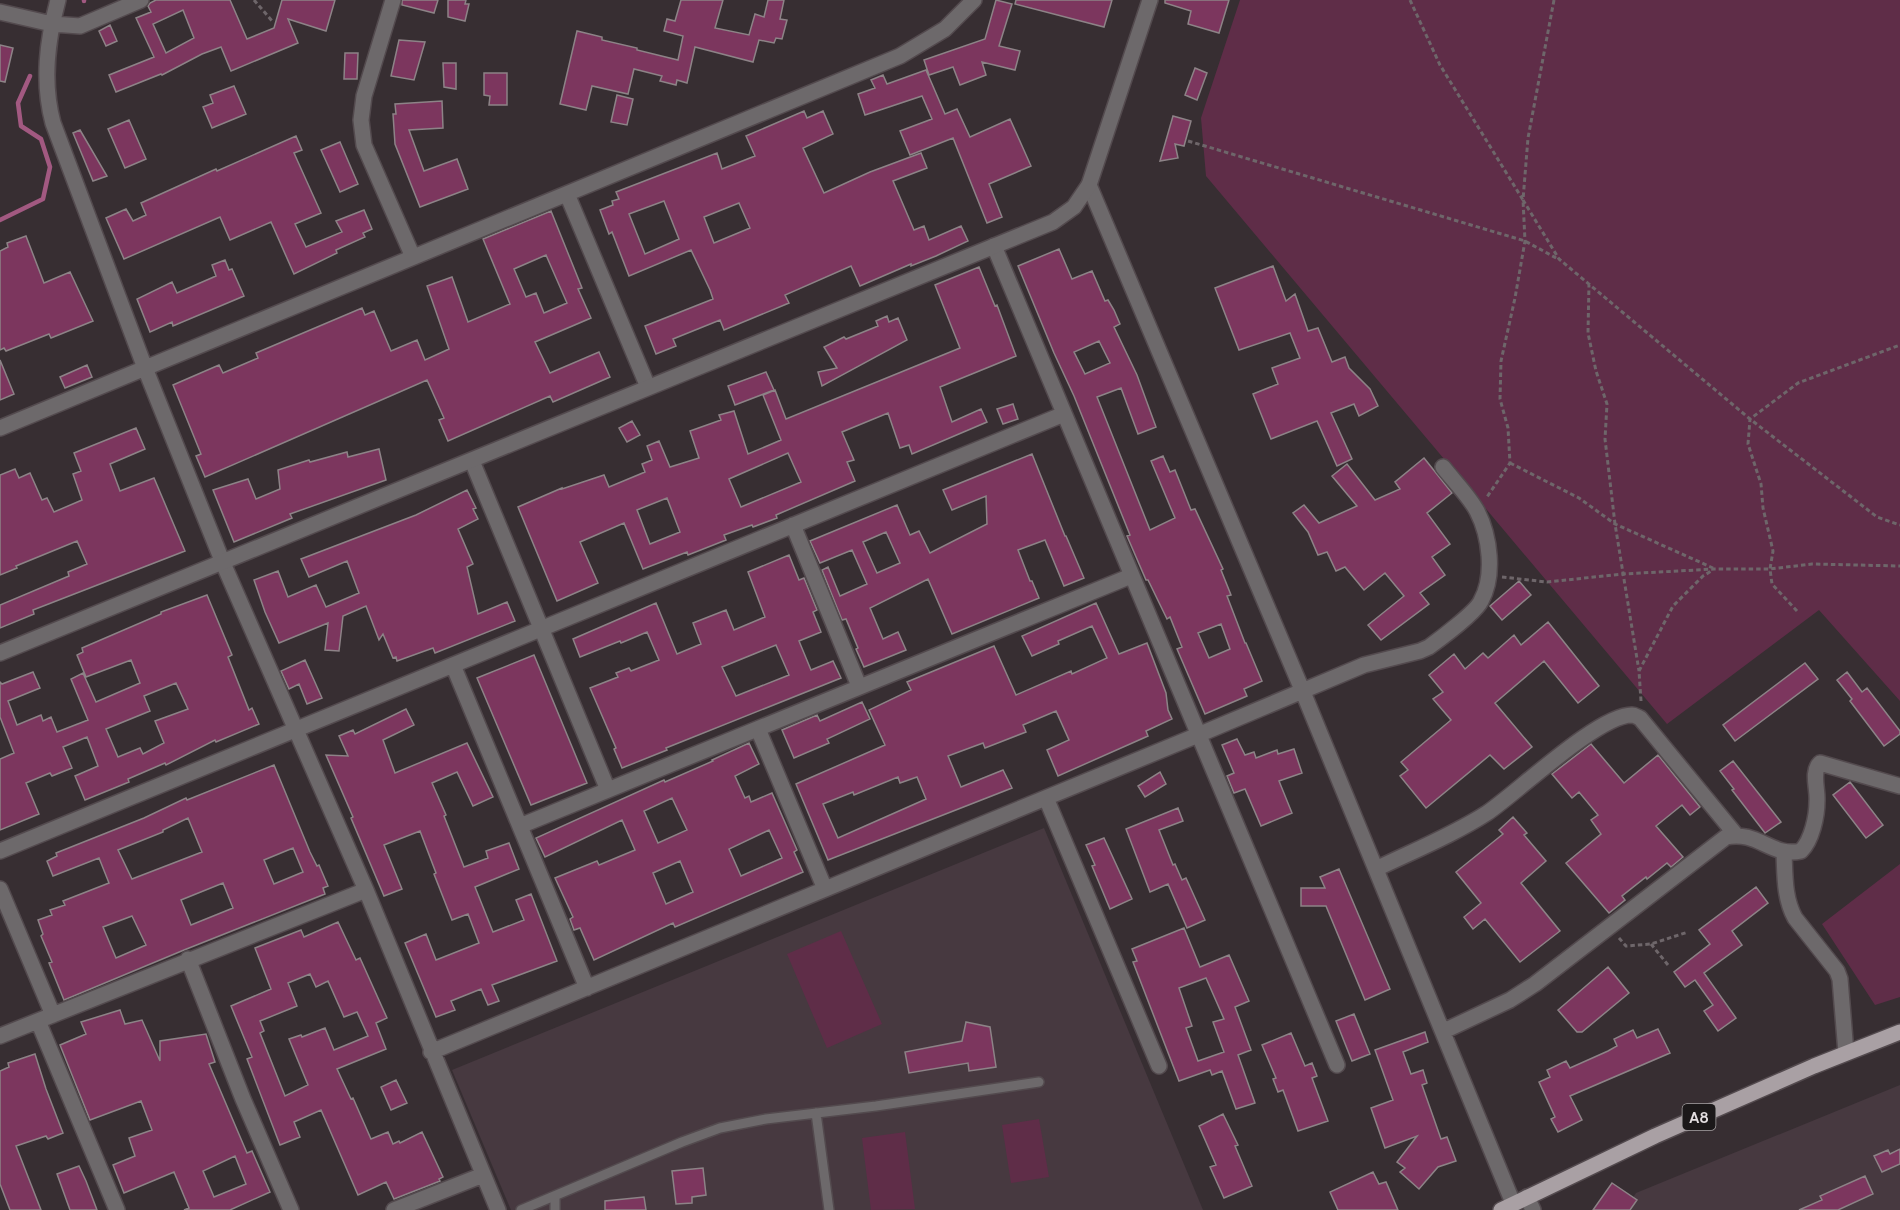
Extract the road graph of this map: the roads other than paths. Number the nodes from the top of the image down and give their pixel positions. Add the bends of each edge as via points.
1 (58, 0) edge
2 (141, 0) edge
3 (393, 0) edge
4 (974, 0) edge
5 (1150, 0) edge
6 (0, 12) edge
7 (51, 24) junction
8 (1089, 185) junction
9 (567, 194) junction
10 (994, 246) junction
11 (413, 257) junction
12 (145, 368) junction
13 (648, 387) junction
14 (1064, 414) junction
15 (0, 428) edge
16 (472, 461) junction
17 (1443, 467) dead end
18 (793, 525) junction
19 (223, 563) junction
20 (1131, 576) junction
21 (540, 629) junction
22 (0, 653) edge
23 (453, 665) junction
24 (859, 687) junction
25 (1303, 692) junction
26 (296, 729) junction
27 (758, 729) junction
28 (1198, 735) junction
29 (1900, 786) edge
30 (608, 790) junction
31 (1046, 798) junction
32 (520, 826) junction
33 (1736, 835) junction
34 (0, 851) edge
35 (1784, 852) junction
36 (1376, 869) junction
37 (0, 889) edge
38 (825, 889) junction
39 (366, 890) junction
40 (188, 959) junction
41 (587, 988) junction
42 (45, 1018) junction
43 (1444, 1031) junction
44 (1900, 1032) edge
45 (0, 1036) edge
46 (431, 1052) junction
47 (1846, 1053) junction
48 (1337, 1065) dead end
49 (1159, 1066) dead end
50 (1039, 1082) dead end
51 (816, 1113) junction
52 (483, 1174) junction
53 (555, 1197) junction
54 (1518, 1205) edge
55 (117, 1210) edge
56 (291, 1210) edge
57 (394, 1210) edge
58 (498, 1210) edge
59 (520, 1210) edge
60 (555, 1210) edge
61 (829, 1210) edge

1 - 7 street
2 - 7 street via 80,26
3 - 11 street via 364,96 361,120 364,145
4 - 9 street via 945,29 900,56
5 - 8 street
6 - 7 street
7 - 12 street via 45,75 50,113
8 - 10 street via 1074,207 1053,222
8 - 25 street
9 - 11 street
9 - 13 street
10 - 13 street
10 - 14 street
11 - 12 street
12 - 15 street
12 - 19 street
13 - 16 street
14 - 18 street
14 - 20 street
16 - 19 street
16 - 21 street
17 - 25 street via 1477,511 1486,537 1488,576 1481,603 1429,647 1364,665
18 - 21 street
18 - 24 street
19 - 22 street
19 - 26 street
20 - 24 street
20 - 28 street
21 - 23 street
21 - 30 street
23 - 26 street
23 - 32 street
24 - 27 street
25 - 28 street
25 - 36 street
26 - 34 street
26 - 39 street
27 - 30 street
27 - 38 street
28 - 31 street
28 - 48 street
29 - 35 street via 1820,764 1815,774 1817,809 1807,845 1801,851
30 - 32 street
31 - 38 street
31 - 49 street
32 - 41 street
33 - 35 street
33 - 36 street via 1640,718 1632,715 1596,728 1472,822
33 - 43 street via 1726,837 1535,984
35 - 47 street via 1790,909 1840,979
36 - 43 street
37 - 42 street
38 - 41 street
39 - 40 street
39 - 46 street
40 - 42 street
40 - 56 street
41 - 46 street
42 - 45 street
42 - 55 street
43 - 54 street
44 - 47 main road, A8
46 - 52 street
47 - 54 main road, A8 via 1655,1136
50 - 51 lane
51 - 53 lane via 720,1128
51 - 61 lane
52 - 57 street
52 - 58 street
53 - 59 lane
53 - 60 lane

